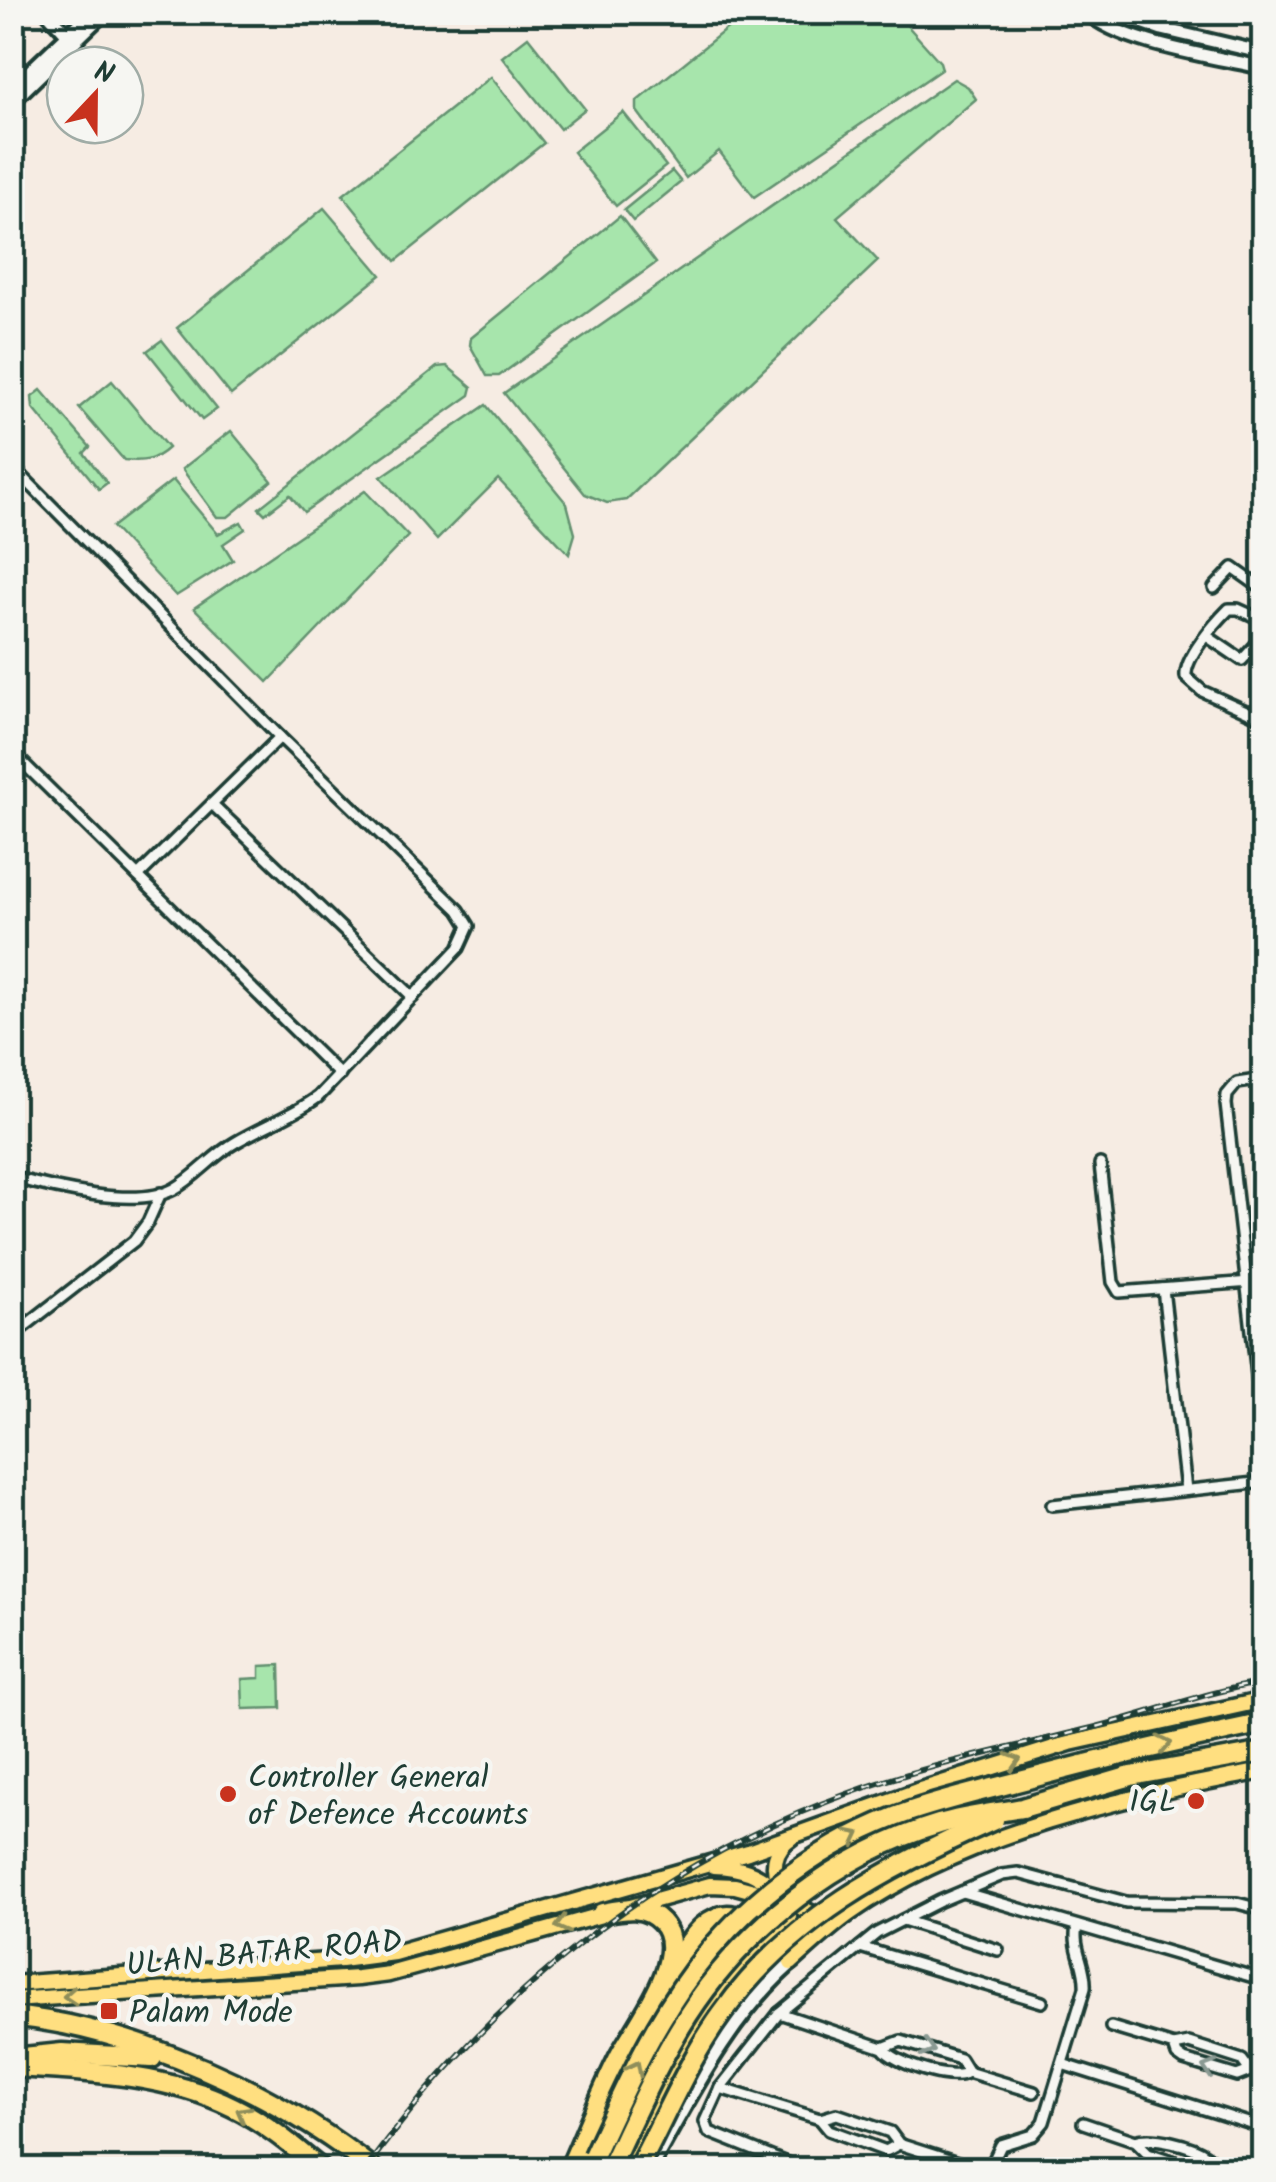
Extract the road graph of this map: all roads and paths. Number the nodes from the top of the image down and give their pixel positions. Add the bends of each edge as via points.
1 (47, 12) edge
2 (92, 12) edge
3 (105, 12) edge
4 (1087, 12) edge
5 (1114, 12) edge
6 (72, 39) junction
7 (1264, 53) edge
8 (1264, 68) edge
9 (32, 77) junction
10 (12, 88) edge
11 (12, 102) edge
12 (12, 466) edge
13 (1214, 588) dead end
14 (1264, 590) edge
15 (1262, 617) edge
16 (1264, 635) edge
17 (1208, 637) junction
18 (1264, 719) edge
19 (280, 737) junction
20 (12, 752) edge
21 (212, 804) junction
22 (138, 876) junction
23 (413, 997) junction
24 (340, 1074) junction
25 (1264, 1079) edge
26 (1100, 1164) dead end
27 (12, 1177) edge
28 (161, 1194) junction
29 (1264, 1281) edge
30 (1246, 1283) junction
31 (1163, 1290) junction
32 (12, 1336) edge
33 (1264, 1436) edge
34 (1264, 1482) edge
35 (1186, 1490) junction
36 (1052, 1506) dead end
37 (1264, 1700) edge
38 (1264, 1723) edge
39 (1264, 1752) edge
40 (1264, 1772) edge
41 (974, 1773) junction
42 (1022, 1808) junction
43 (797, 1834) junction
44 (995, 1841) junction
45 (689, 1868) junction
46 (962, 1892) junction
47 (784, 1907) junction
48 (1264, 1910) edge
49 (850, 1912) junction
50 (602, 1913) junction
51 (902, 1920) junction
52 (1077, 1926) junction
53 (860, 1947) junction
54 (998, 1950) dead end
55 (791, 1963) junction
56 (747, 1968) junction
57 (1264, 1980) edge
58 (12, 1984) edge
59 (656, 1994) junction
60 (12, 2000) edge
61 (1042, 2002) dead end
62 (779, 2013) junction
63 (12, 2016) edge
64 (1111, 2028) dead end
65 (1174, 2046) junction
66 (883, 2048) junction
67 (12, 2058) edge
68 (1062, 2064) junction
69 (192, 2066) junction
70 (12, 2067) edge
71 (1250, 2071) junction
72 (968, 2072) junction
73 (1264, 2075) edge
74 (720, 2088) junction
75 (1034, 2092) dead end
76 (820, 2119) junction
77 (1084, 2123) dead end
78 (1264, 2128) edge
79 (1136, 2141) junction
80 (640, 2142) junction
81 (899, 2144) junction
82 (590, 2163) edge
83 (958, 2163) dead end
84 (616, 2168) edge
85 (1205, 2168) edge
86 (322, 2170) edge
87 (374, 2170) edge
88 (569, 2170) edge
89 (639, 2170) edge
90 (649, 2170) edge
91 (804, 2170) edge
92 (989, 2170) edge
93 (1226, 2170) edge

1 - 6 street
2 - 6 street
3 - 6 street
4 - 8 street via 1109,28 1146,40
5 - 7 street
6 - 9 street
9 - 10 street
9 - 11 street
12 - 19 street
13 - 14 street via 1235,568
15 - 16 street
15 - 17 street via 1229,610
16 - 17 street via 1242,660
17 - 18 street via 1187,662 1186,677
19 - 21 street
19 - 23 street via 469,926 460,948
20 - 22 street
21 - 22 street
21 - 23 street
22 - 24 street
23 - 24 street
24 - 28 street via 304,1108 234,1143
25 - 30 street via 1236,1083 1226,1095
26 - 31 street via 1114,1288
27 - 28 street via 88,1194
28 - 32 street via 134,1241
29 - 30 street
30 - 31 street
30 - 33 street
31 - 35 street
34 - 35 street
35 - 36 street
41 -> 37 main road, ULAN BATAR ROAD via 1070,1743
82 -> 38 highway, bridge via 645,2047 696,1968 750,1909 813,1859 912,1811 1127,1752
39 - 42 highway via 1131,1776
40 - 44 main road via 1149,1795
41 - 43 main road, ULAN BATAR ROAD
41 - 44 main road via 956,1791 956,1811 971,1833
42 - 84 highway, bridge via 937,1825 872,1852 816,1884 761,1929 688,2015
42 - 89 highway, bridge via 870,1880 756,1971 705,2039
43 - 45 main road, ULAN BATAR ROAD
43 - 49 main road via 777,1856 781,1887 794,1905 814,1915
44 - 49 main road via 947,1858
45 - 47 main road via 740,1869 769,1883
45 - 58 main road, ULAN BATAR ROAD via 394,1953
46 - 48 street via 1012,1872 1126,1902 1237,1903
46 - 51 street
46 - 52 street
47 - 50 main road, ULAN BATAR ROAD via 720,1884
47 - 55 main road
47 - 56 highway
49 - 55 main road
50 - 59 highway via 636,1908 665,1927 670,1951
50 -> 60 main road, ULAN BATAR ROAD via 374,1976
51 - 53 street
51 - 54 street
52 - 57 street
52 - 68 street via 1075,1946 1086,1981
53 - 61 street
53 - 62 street
55 - 90 main road via 729,2035
56 - 59 highway via 756,1948 751,1927 737,1917 718,1916 692,1940
56 - 80 highway via 705,2020
59 - 88 highway via 619,2056
62 - 66 street
62 - 74 street
63 - 69 highway via 92,2029
64 - 65 street
65 - 71 street via 1188,2043 1242,2060
71 -> 65 street via 1238,2076 1184,2060
66 - 72 street via 892,2058 949,2076
66 -> 72 street via 902,2041 960,2059
67 - 69 highway via 98,2054
68 - 78 street
68 - 92 street via 1038,2130 1004,2143
69 - 87 highway via 296,2114
86 -> 70 highway via 255,2118 209,2096 86,2072
71 - 73 street
72 - 75 street
74 - 76 street
74 - 91 street via 706,2129
76 - 81 street via 837,2114 890,2132
76 - 81 street via 828,2130 886,2151
77 - 79 street
79 - 85 street via 1148,2154
79 - 85 street via 1154,2137 1204,2154
80 - 84 highway
80 - 89 highway
81 - 83 street
85 - 93 street

